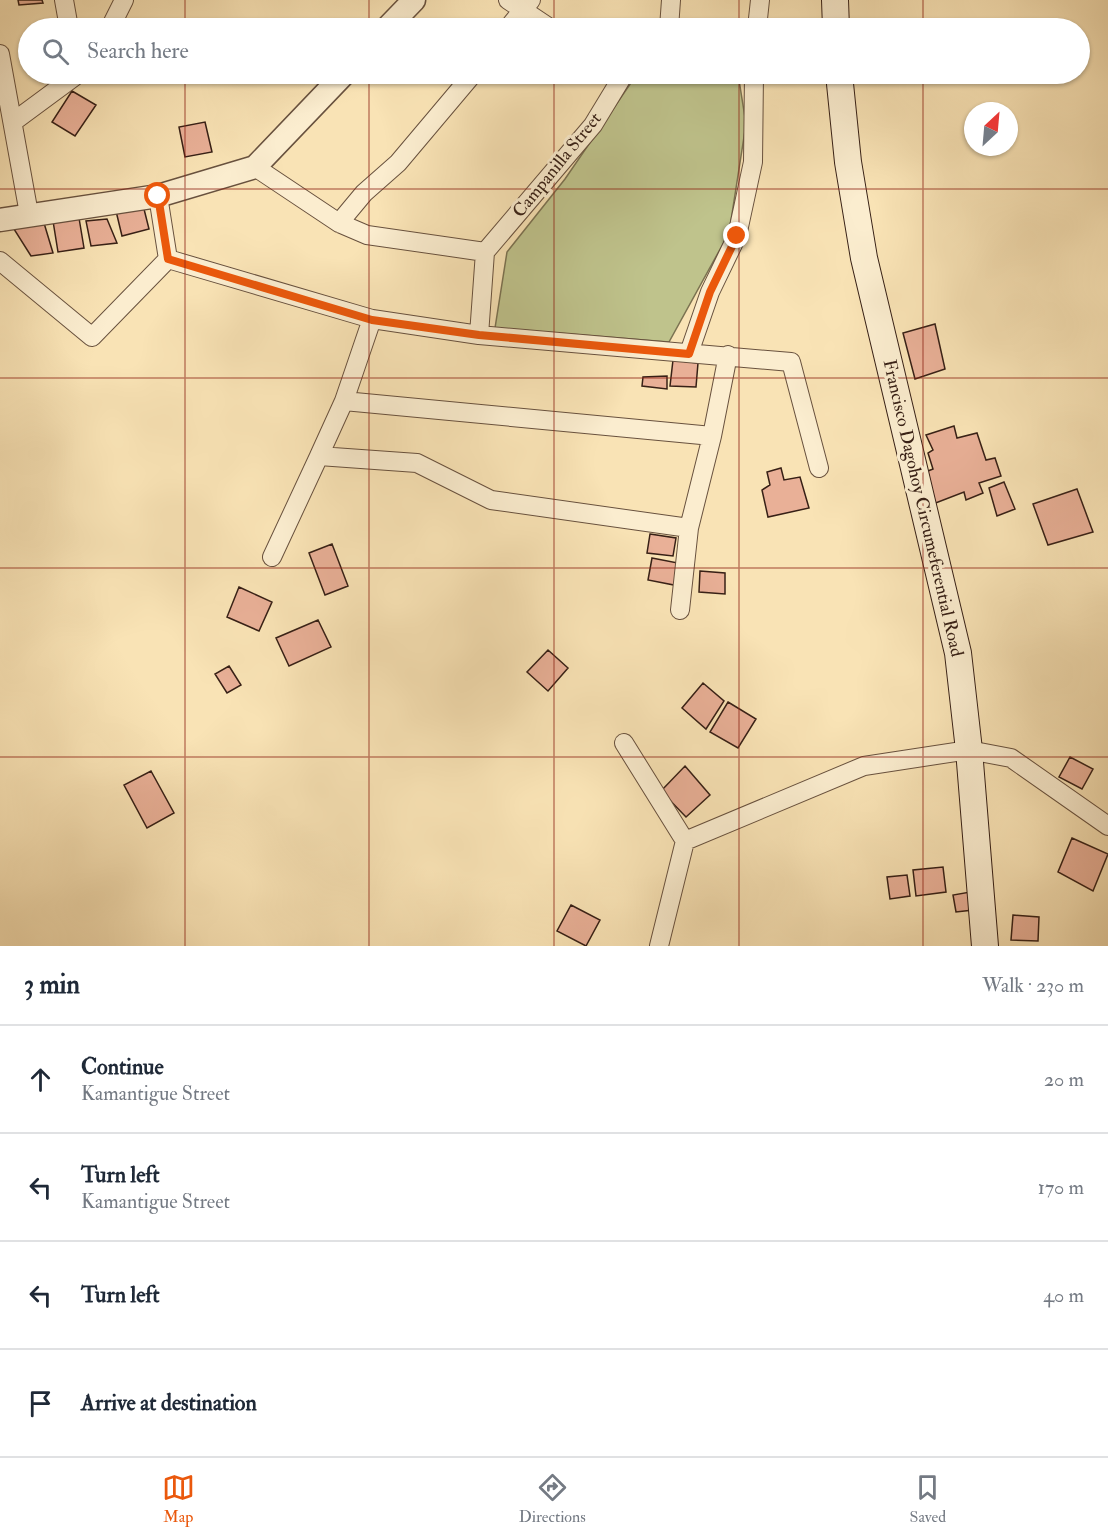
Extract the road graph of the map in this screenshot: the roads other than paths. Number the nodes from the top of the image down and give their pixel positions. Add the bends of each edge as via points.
1 (64, 0) edge
2 (124, 0) edge
3 (414, 0) edge
4 (671, 0) edge
5 (760, 0) edge
6 (835, 0) edge
7 (521, 3) edge
8 (67, 18) edge
9 (115, 18) edge
10 (397, 18) edge
11 (513, 18) edge
12 (538, 18) edge
13 (670, 18) edge
14 (758, 18) edge
15 (836, 18) edge
16 (0, 54) edge
17 (64, 84) edge
18 (334, 84) edge
19 (465, 84) edge
20 (618, 84) edge
21 (754, 84) edge
22 (840, 84) edge
23 (13, 122) junction
24 (255, 167) junction
25 (158, 196) junction
26 (29, 214) junction
27 (0, 220) edge
28 (339, 222) junction
29 (485, 252) junction
30 (168, 259) junction
31 (0, 261) edge
32 (372, 320) junction
33 (479, 335) junction
34 (689, 354) junction
35 (728, 355) junction
36 (344, 401) junction
37 (712, 436) junction
38 (319, 456) junction
39 (819, 468) dead end
40 (689, 528) junction
41 (272, 557) dead end
42 (680, 610) dead end
43 (624, 743) dead end
44 (969, 750) junction
45 (1108, 826) edge
46 (685, 842) junction
47 (658, 946) edge
48 (985, 946) edge

1 - 8 street
2 - 9 street
3 - 10 street
4 - 13 street
5 - 14 street
6 - 15 main road
7 - 11 street
7 - 12 street
16 - 23 street
17 - 23 street
18 - 24 street
19 - 28 street via 398,163
20 - 29 street, Campanilla Street via 593,125
21 - 34 street via 753,162 737,236 710,292
22 - 44 main road, Francisco Dagohoy Circumeferential Road via 864,258 958,653
23 - 26 street
24 - 25 street
24 - 28 street
25 - 26 street
25 - 30 street
26 - 27 street
28 - 29 street via 367,235
29 - 33 street
30 - 31 street via 92,337
30 - 32 street
32 - 33 street
32 - 36 street
33 - 34 street
34 - 35 street
35 - 37 street
35 - 39 street via 791,362
36 - 37 street
36 - 38 street
37 - 40 street
38 - 40 street via 417,463 491,500
38 - 41 street
40 - 42 street
43 - 46 street
44 - 45 street via 1011,758
44 - 46 street via 864,766
44 - 48 main road, Francisco Dagohoy Circumeferential Road
46 - 47 street

